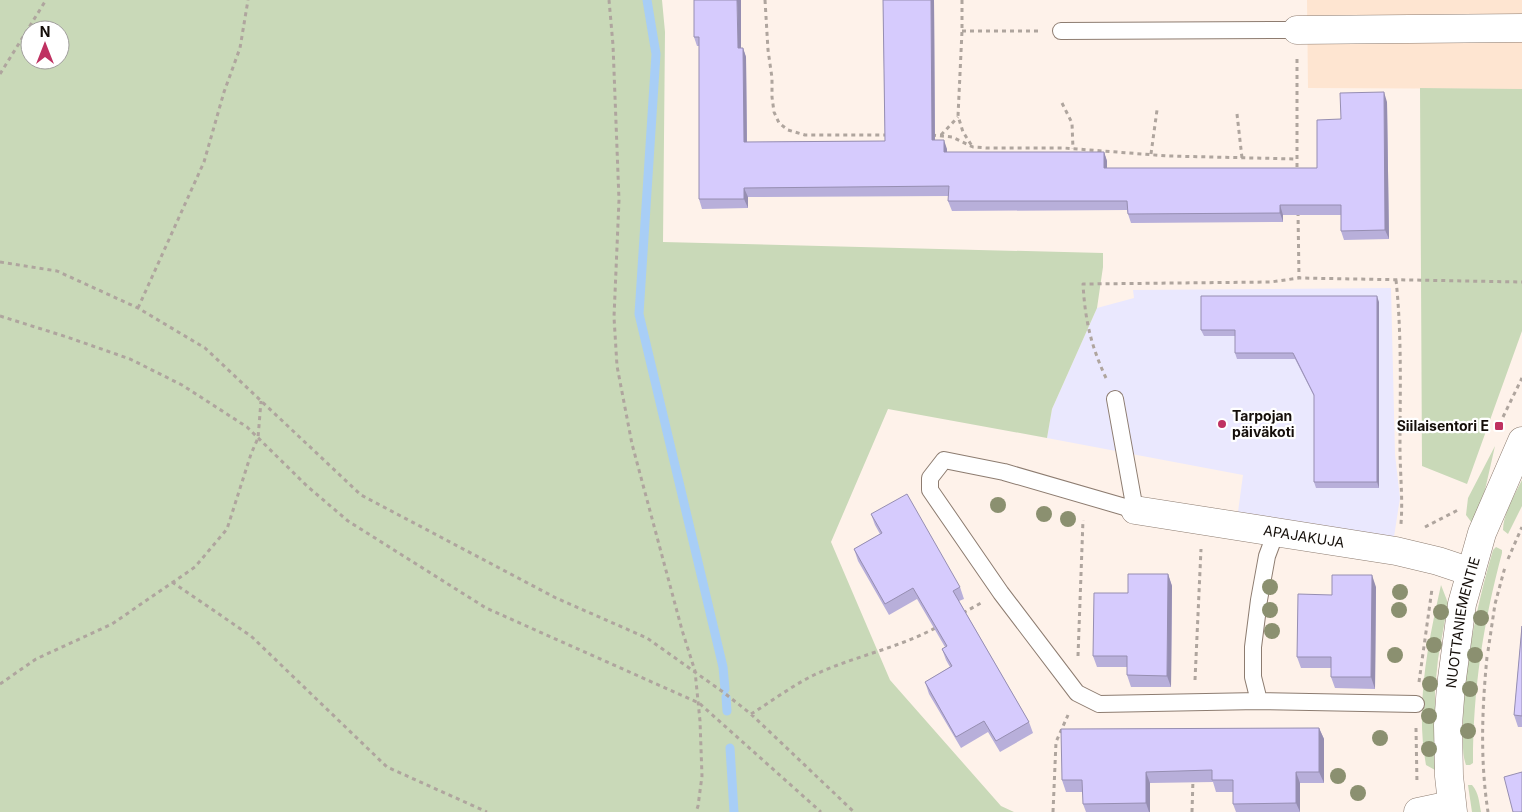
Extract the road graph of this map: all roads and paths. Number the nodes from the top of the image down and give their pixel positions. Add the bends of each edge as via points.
1 (46, 0) edge
2 (248, 0) edge
3 (609, 0) edge
4 (765, 0) edge
5 (962, 0) edge
6 (1522, 28) edge
7 (1297, 30) junction
8 (962, 31) junction
9 (1061, 31) joint
10 (0, 74) edge
11 (1062, 103) dead end
12 (1157, 110) dead end
13 (1237, 114) dead end
14 (958, 116) junction
15 (895, 135) edge
16 (923, 135) edge
17 (941, 135) junction
18 (973, 147) junction
19 (1073, 149) junction
20 (1151, 154) junction
21 (1242, 158) junction
22 (1297, 159) junction
23 (1298, 177) edge
24 (1298, 203) edge
25 (0, 262) edge
26 (1299, 278) junction
27 (1396, 280) junction
28 (1522, 282) edge
29 (138, 308) junction
30 (0, 316) edge
31 (1116, 399) joint
32 (261, 401) junction
33 (258, 438) junction
34 (1522, 441) edge
35 (1084, 494) junction
36 (1135, 510) junction
37 (1458, 510) dead end
38 (1202, 521) junction
39 (1522, 527) edge
40 (1276, 532) junction
41 (1398, 546) junction
42 (1471, 572) junction
43 (172, 582) junction
44 (1000, 593) junction
45 (959, 615) edge
46 (942, 624) edge
47 (695, 671) junction
48 (0, 684) edge
49 (1077, 693) junction
50 (1259, 701) junction
51 (1194, 702) junction
52 (698, 703) junction
53 (1416, 704) dead end
54 (751, 714) junction
55 (1193, 772) edge
56 (1452, 808) edge
57 (487, 812) edge
58 (696, 812) edge
59 (821, 812) edge
60 (854, 812) edge
61 (1053, 812) edge
62 (1192, 812) edge
63 (1418, 812) edge
64 (1488, 812) edge

1 - 10 path
2 - 29 path via 240,48 204,162
3 - 47 path via 619,200 614,316 617,366 632,444
4 - 15 path via 772,97 779,123 788,130 805,135
5 - 8 path
6 - 7 street
7 - 9 lane
7 - 22 path
8 - 9 path
8 - 14 path
11 - 19 path via 1072,123
12 - 20 path
13 - 21 path
14 - 17 path
14 - 18 path
16 - 17 path
17 - 18 path
18 - 19 path
19 - 20 path
20 - 21 path
21 - 22 path
22 - 23 path
24 - 26 path
25 - 29 path via 57,271
26 - 27 path
26 - 31 path via 1271,282 1083,284 1084,312 1092,342
27 - 28 path
27 - 41 path via 1400,323 1403,504
29 - 32 path via 205,348
30 - 33 path via 130,359 182,385 247,427
31 - 36 lane
32 - 33 path
32 - 47 path via 361,495 556,598 647,638
33 - 43 path via 226,529 195,567
33 - 52 path via 348,521 486,608
34 - 42 street, NUOTTANIEMENTIE via 1482,533
35 - 36 lane
35 - 44 lane via 944,460 930,478 930,490
35 - 49 path
36 - 38 street, APAJAKUJA
37 - 41 path
38 - 40 street, APAJAKUJA
38 - 51 path
39 - 64 path via 1508,557 1495,604 1487,655 1482,739 1483,782
40 - 41 street, APAJAKUJA
40 - 50 lane via 1267,556 1253,647
41 - 42 street, APAJAKUJA
42 - 56 street, NUOTTANIEMENTIE via 1462,604 1451,686 1448,725
43 - 48 path via 112,624 36,660
43 - 57 path via 251,636 387,767
44 - 45 path
44 - 49 lane
46 - 54 path via 918,638 815,674
47 - 52 path
47 - 54 path
49 - 51 lane via 1099,704
49 - 61 path via 1056,742
50 - 51 lane
50 - 53 lane
52 - 58 path via 702,776
52 - 59 path
54 - 60 path
55 - 62 path
56 - 63 street

